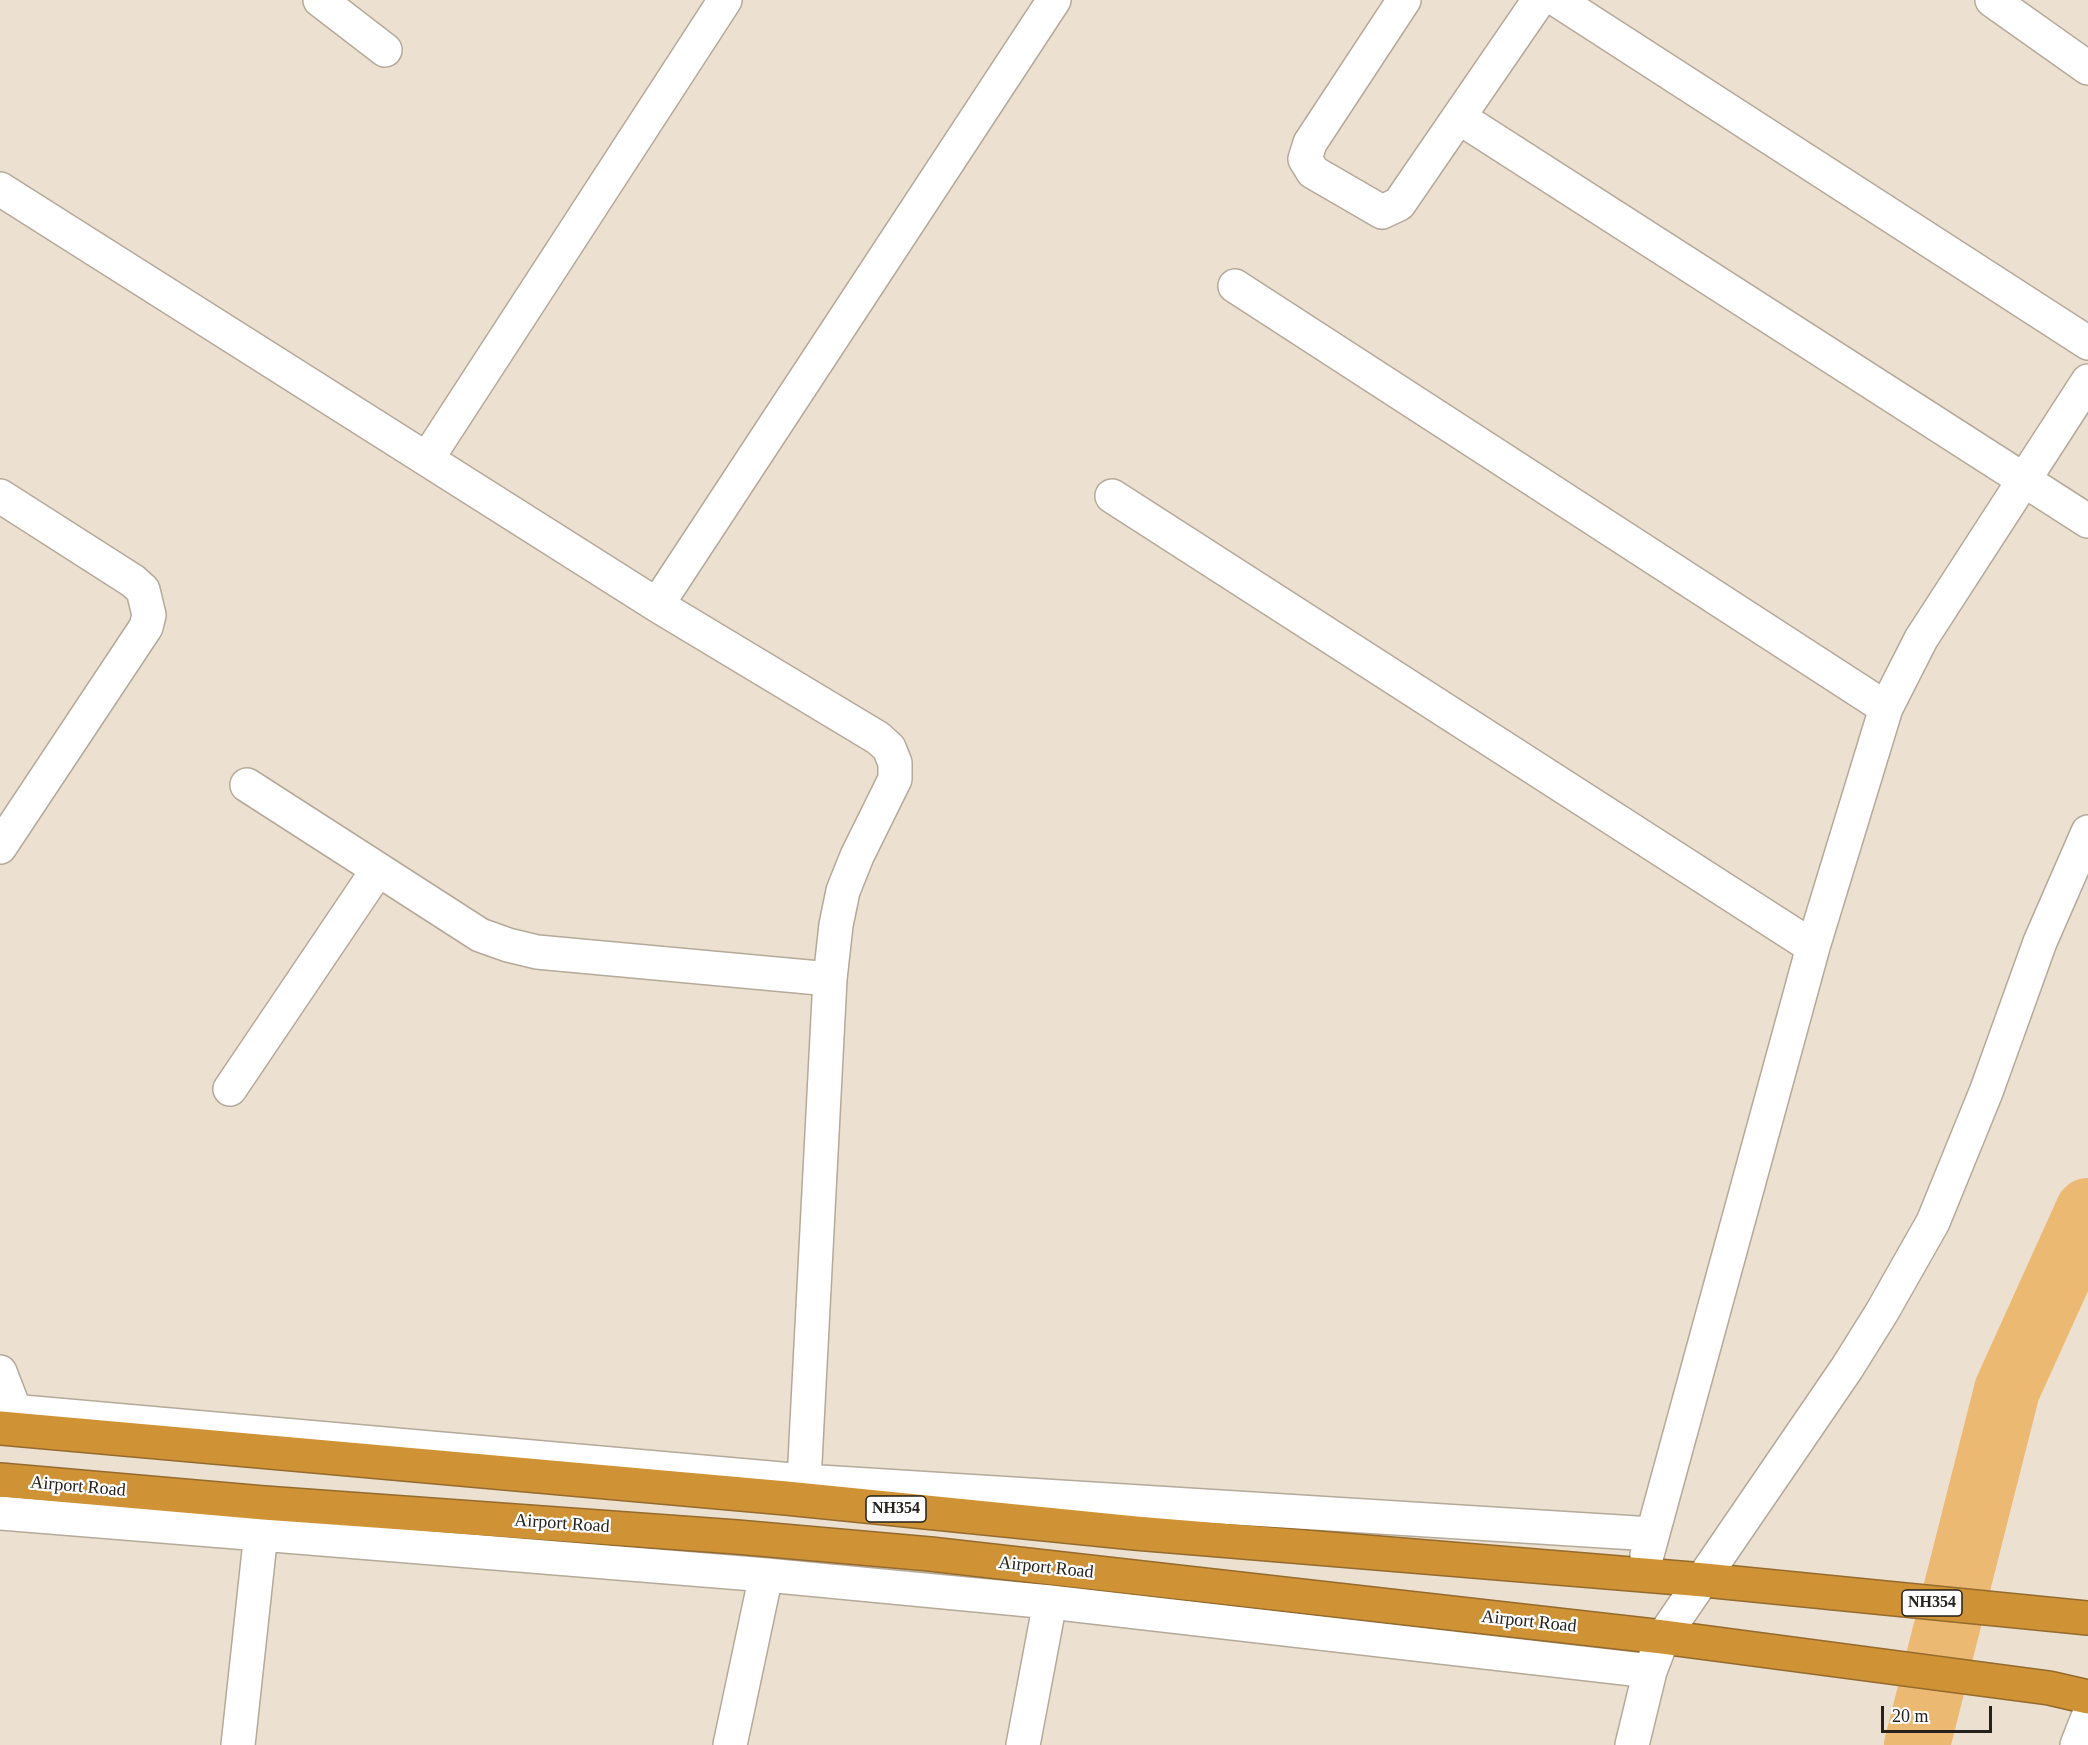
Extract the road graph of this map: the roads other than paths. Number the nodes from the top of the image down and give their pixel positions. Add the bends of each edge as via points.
1 (320, 0) edge
2 (725, 0) edge
3 (1054, 0) edge
4 (1404, 0) edge
5 (1539, 0) edge
6 (1557, 0) edge
7 (1992, 0) edge
8 (385, 50) dead end
9 (2088, 68) edge
10 (1460, 118) junction
11 (0, 189) edge
12 (1235, 286) dead end
13 (2088, 343) edge
14 (2088, 381) edge
15 (427, 459) junction
16 (2025, 480) junction
17 (0, 496) edge
18 (1112, 496) dead end
19 (2088, 521) edge
20 (657, 605) junction
21 (1886, 708) junction
22 (247, 784) dead end
23 (2088, 832) edge
24 (3, 836) edge
25 (377, 871) junction
26 (1813, 946) junction
27 (830, 979) junction
28 (230, 1089) dead end
29 (0, 1372) edge
30 (5, 1416) edge
31 (0, 1480) edge
32 (804, 1481) junction
33 (264, 1503) junction
34 (0, 1513) edge
35 (1652, 1534) junction
36 (260, 1535) junction
37 (766, 1575) junction
38 (1642, 1576) junction
39 (1704, 1580) junction
40 (1050, 1602) junction
41 (2081, 1617) edge
42 (1663, 1638) junction
43 (1650, 1671) junction
44 (2088, 1697) edge
45 (2088, 1717) edge
46 (238, 1745) edge
47 (730, 1745) edge
48 (1023, 1745) edge
49 (1632, 1745) edge
50 (2077, 1745) edge

1 - 8 street
2 - 15 street
3 - 20 street
4 - 10 street via 1310,143 1305,159 1308,166 1375,210 1388,212 1400,204
5 - 10 street
6 - 13 street
7 - 9 street
10 - 16 street
11 - 15 street
12 - 21 street
14 - 16 street
15 - 20 street
16 - 19 street
16 - 21 street via 1921,639
17 - 24 street via 133,582 143,590 149,615 146,627
18 - 26 street
20 - 27 street via 889,748 895,763 895,779 843,891
21 - 26 street
22 - 25 street
23 - 39 street via 2040,942 1986,1092 1932,1222 1859,1349
25 - 27 street via 480,935 518,948
25 - 28 street
26 - 35 street
27 - 32 street
29 - 30 street
30 - 32 street
30 - 38 highway, NH354 via 1135,1533
31 - 33 highway, Airport Road / NH354
32 - 35 street
33 - 36 street
33 - 42 highway, Airport Road / NH354 via 930,1554
34 - 36 street
35 - 38 street
36 - 37 street
36 - 46 street
37 - 40 street
37 - 47 street
38 - 39 highway, NH354
39 - 41 highway, NH354
39 - 42 street
40 - 43 street
40 - 48 street
42 - 43 street
42 - 44 highway, Airport Road / NH354 via 2049,1688
43 - 49 street
45 - 50 street

